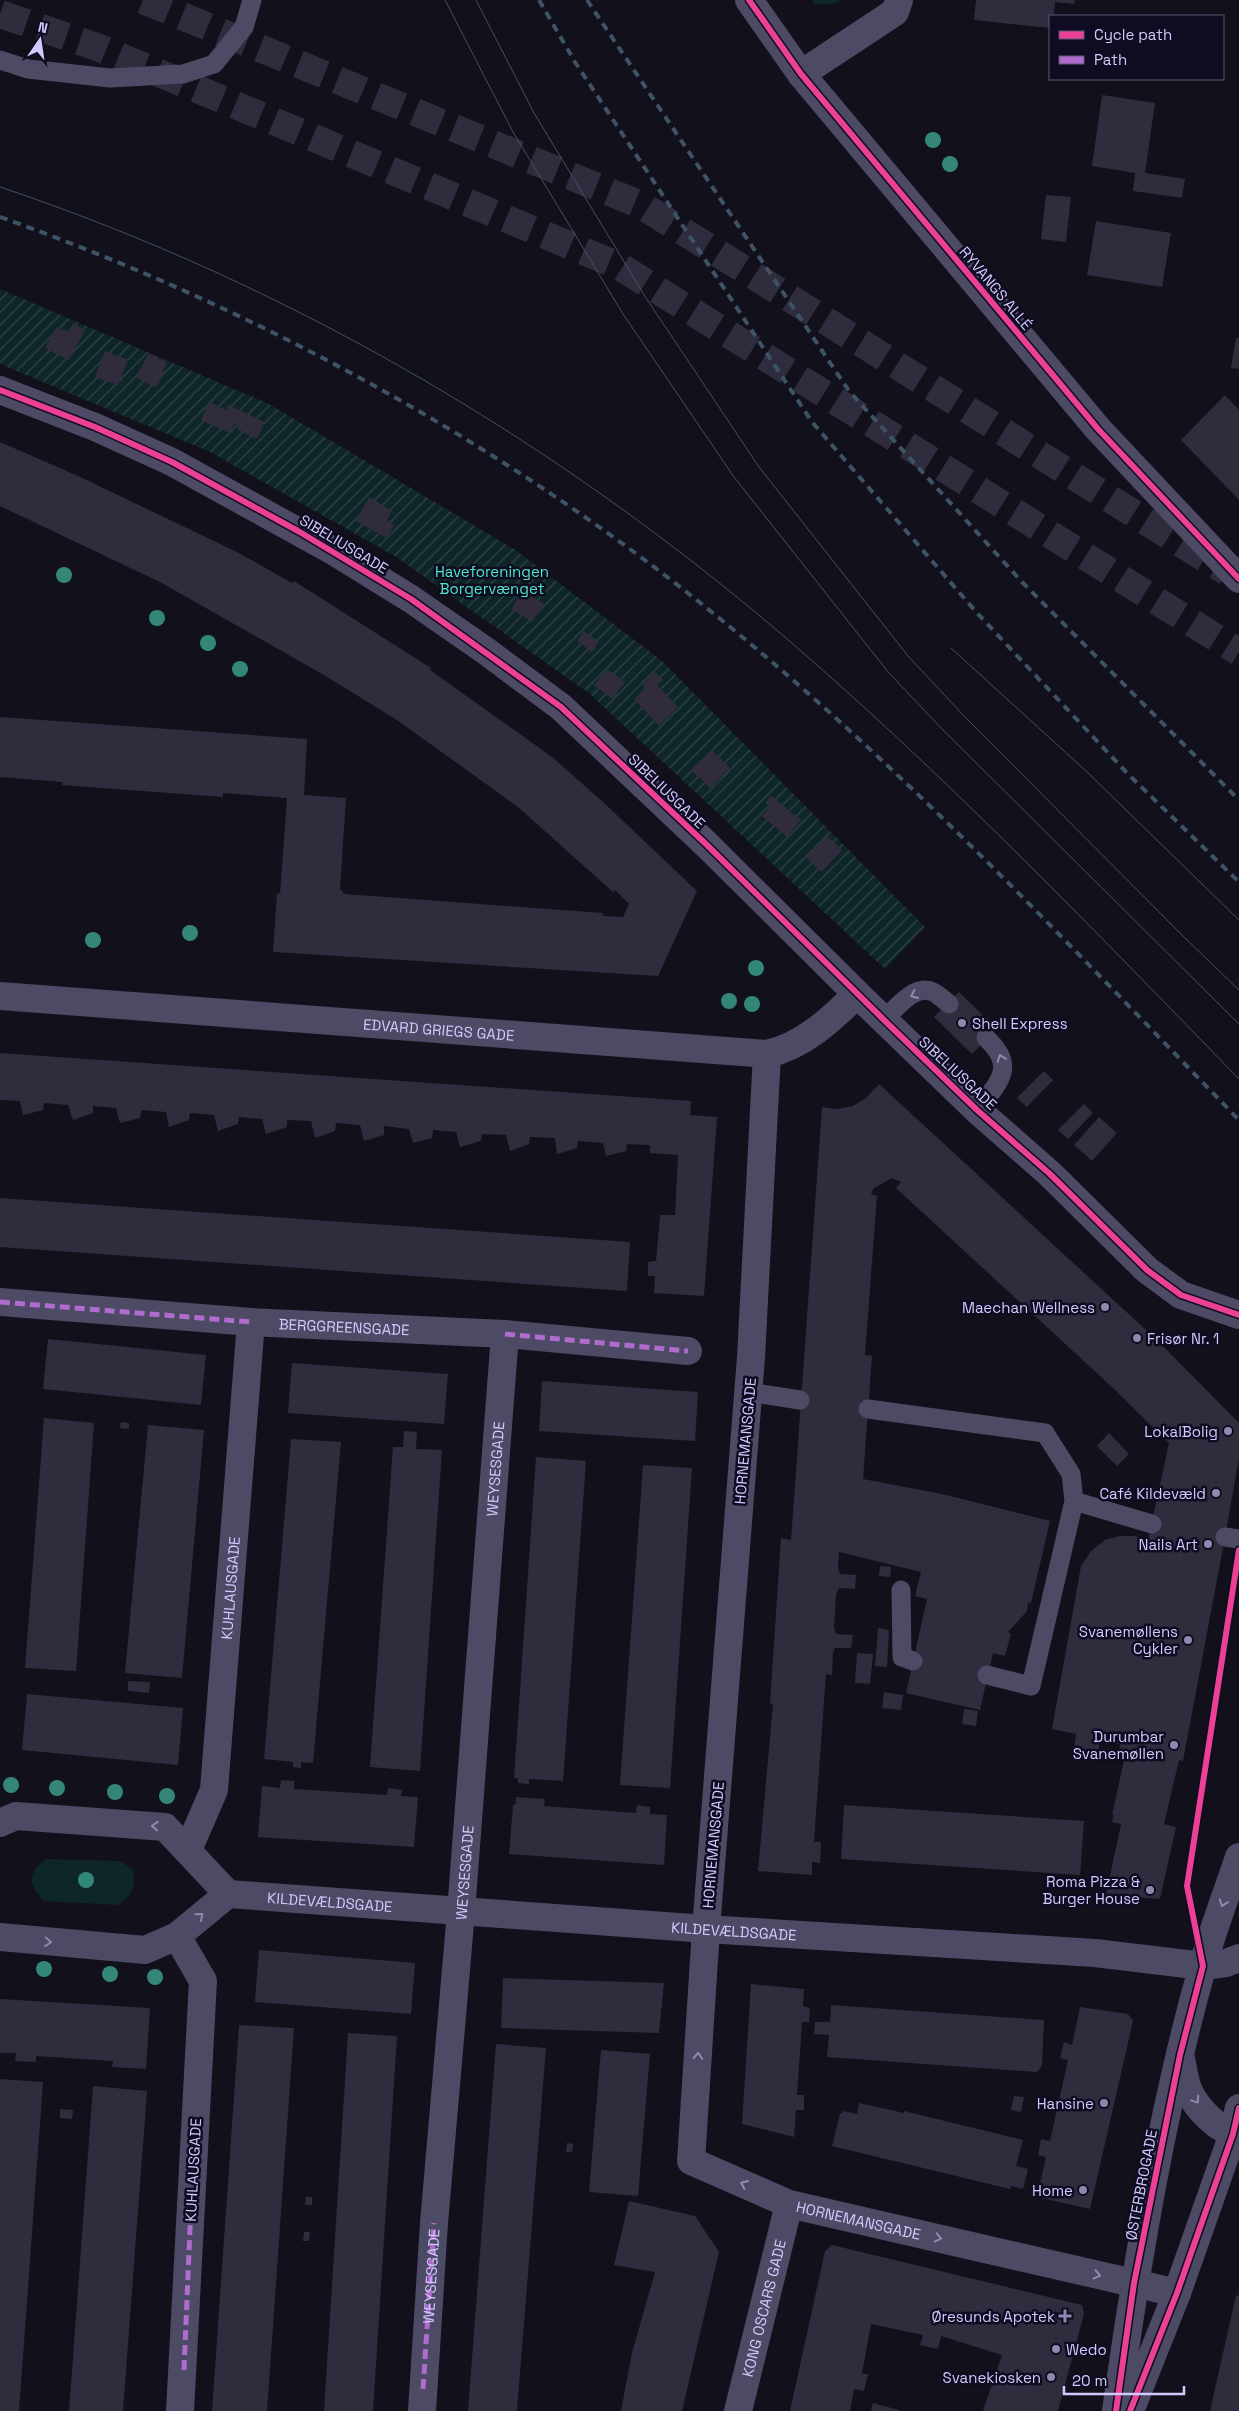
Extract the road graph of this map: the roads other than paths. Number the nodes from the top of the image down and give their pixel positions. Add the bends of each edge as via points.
1 (252, 0) edge
2 (749, 0) edge
3 (899, 0) edge
4 (0, 60) edge
5 (801, 74) junction
6 (0, 390) edge
7 (1239, 579) edge
8 (858, 994) junction
9 (0, 996) edge
10 (949, 1004) dead end
11 (884, 1020) junction
12 (986, 1038) dead end
13 (767, 1054) junction
14 (977, 1110) junction
15 (0, 1302) edge
16 (1239, 1314) edge
17 (251, 1322) junction
18 (504, 1334) junction
19 (688, 1351) dead end
20 (748, 1392) junction
21 (800, 1400) dead end
22 (868, 1408) dead end
23 (1074, 1501) junction
24 (1152, 1524) dead end
25 (900, 1590) dead end
26 (913, 1661) dead end
27 (987, 1675) dead end
28 (0, 1823) edge
29 (188, 1850) junction
30 (1239, 1857) edge
31 (228, 1894) junction
32 (461, 1912) junction
33 (706, 1929) junction
34 (177, 1936) junction
35 (0, 1937) edge
36 (1239, 1958) edge
37 (1203, 1966) junction
38 (1180, 2054) junction
39 (1239, 2108) edge
40 (1236, 2134) edge
41 (789, 2204) junction
42 (1134, 2284) junction
43 (1177, 2293) junction
44 (180, 2411) edge
45 (422, 2411) edge
46 (738, 2411) edge
47 (1116, 2411) edge
48 (1130, 2411) edge

1 - 4 lane via 244,27 214,64 183,74 110,78 28,69
2 - 5 street, RYVANGS ALLÉ
3 - 5 street via 895,12
5 - 7 street, RYVANGS ALLÉ via 1098,429
6 - 8 street, SIBELIUSGADE via 95,427 172,462 335,552 486,651 561,707
8 - 11 street, SIBELIUSGADE
8 - 13 street, EDVARD GRIEGS GADE via 810,1035 780,1051
9 - 13 street, EDVARD GRIEGS GADE
10 -> 11 lane via 931,991 918,992 904,1000
11 - 14 street, SIBELIUSGADE
14 -> 12 lane via 1003,1077 1004,1065 998,1048
13 - 20 street, HORNEMANSGADE
14 - 16 street, SIBELIUSGADE via 1050,1174 1147,1270 1180,1295
15 - 17 street, BERGGREENSGADE
17 - 18 street, BERGGREENSGADE
17 - 29 street, KUHLAUSGADE via 214,1790
18 - 19 street, BERGGREENSGADE
18 - 32 street, WEYSESGADE
20 - 21 lane
20 - 33 street, HORNEMANSGADE
22 - 23 lane via 1044,1433 1071,1474
23 - 24 lane
23 - 27 lane via 1031,1686
25 - 26 lane via 902,1657
29 -> 28 street via 165,1827 16,1816
29 - 31 street
30 -> 37 street, ØSTERBROGADE
31 - 32 street, KILDEVÆLDSGADE
34 -> 31 street
32 - 33 street, KILDEVÆLDSGADE
32 - 45 street, WEYSESGADE via 434,2223
33 - 37 street, KILDEVÆLDSGADE via 1094,1953
41 -> 33 street, HORNEMANSGADE via 691,2160
35 -> 34 street via 144,1950
34 - 44 street, KUHLAUSGADE via 203,1981
36 - 37 street, KILDEVÆLDSGADE via 1226,1964
37 - 38 street, ØSTERBROGADE
38 -> 40 street via 1188,2089 1206,2116
38 - 42 street, ØSTERBROGADE
39 - 40 street
40 - 43 street
41 -> 42 street, HORNEMANSGADE
41 - 46 street, KONG OSCARS GADE
42 - 43 street, HORNEMANSGADE
42 - 47 street, ØSTERBROGADE
43 - 48 street

